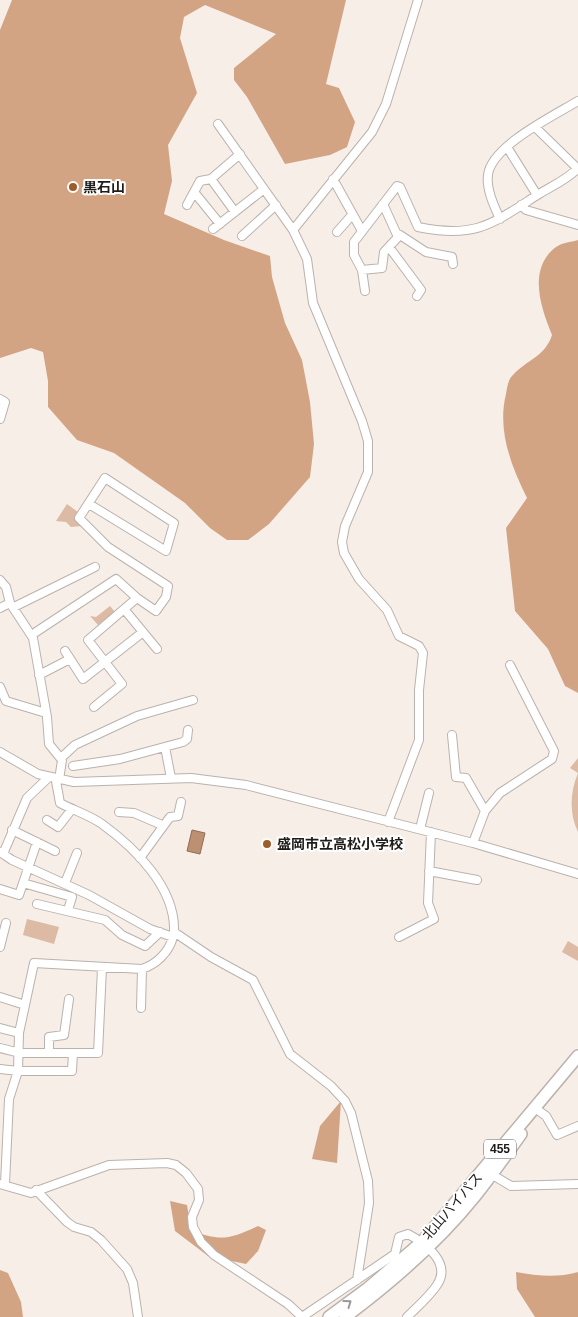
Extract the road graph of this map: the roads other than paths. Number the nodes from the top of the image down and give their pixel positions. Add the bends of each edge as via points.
1 (418, 0) edge
2 (578, 101) edge
3 (218, 124) dead end
4 (535, 127) junction
5 (507, 147) junction
6 (240, 154) junction
7 (578, 168) edge
8 (211, 179) junction
9 (333, 179) junction
10 (264, 189) junction
11 (194, 192) junction
12 (537, 195) junction
13 (383, 204) junction
14 (187, 205) dead end
15 (276, 205) junction
16 (521, 205) junction
17 (235, 212) junction
18 (352, 215) junction
19 (500, 219) junction
20 (578, 225) edge
21 (294, 230) junction
22 (362, 231) junction
23 (337, 232) dead end
24 (242, 236) dead end
25 (398, 237) junction
26 (390, 247) junction
27 (454, 264) dead end
28 (362, 270) junction
29 (365, 291) dead end
30 (417, 296) dead end
31 (0, 399) edge
32 (0, 418) edge
33 (89, 504) junction
34 (95, 567) dead end
35 (0, 580) edge
36 (137, 598) junction
37 (12, 605) junction
38 (0, 608) edge
39 (124, 609) junction
40 (36, 632) dead end
41 (143, 632) junction
42 (157, 649) dead end
43 (65, 651) dead end
44 (70, 659) junction
45 (105, 662) junction
46 (510, 666) dead end
47 (39, 675) junction
48 (0, 687) edge
49 (193, 700) dead end
50 (94, 707) dead end
51 (46, 712) junction
52 (188, 730) dead end
53 (452, 735) dead end
54 (165, 747) junction
55 (0, 752) edge
56 (61, 758) junction
57 (73, 766) dead end
58 (171, 778) junction
59 (55, 779) junction
60 (429, 793) dead end
61 (181, 802) dead end
62 (72, 809) junction
63 (485, 811) junction
64 (119, 812) dead end
65 (47, 820) dead end
66 (388, 822) junction
67 (162, 825) junction
68 (12, 830) junction
69 (420, 830) junction
70 (431, 832) junction
71 (37, 842) junction
72 (474, 843) junction
73 (55, 851) dead end
74 (1, 853) edge
75 (77, 854) dead end
76 (140, 858) junction
77 (28, 866) junction
78 (429, 871) junction
79 (578, 874) edge
80 (477, 880) dead end
81 (23, 883) junction
82 (65, 883) junction
83 (76, 888) junction
84 (0, 889) edge
85 (72, 897) junction
86 (37, 904) dead end
87 (68, 910) junction
88 (6, 923) dead end
89 (160, 932) junction
90 (399, 937) dead end
91 (0, 947) edge
92 (102, 968) junction
93 (142, 969) junction
94 (0, 997) edge
95 (69, 999) dead end
96 (25, 1005) junction
97 (141, 1008) dead end
98 (0, 1028) edge
99 (19, 1033) junction
100 (0, 1048) edge
101 (20, 1053) junction
102 (49, 1053) junction
103 (73, 1053) junction
104 (578, 1056) edge
105 (578, 1066) edge
106 (0, 1069) edge
107 (18, 1071) junction
108 (0, 1098) edge
109 (9, 1099) junction
110 (539, 1111) junction
111 (578, 1126) edge
112 (4, 1129) edge
113 (3, 1165) edge
114 (491, 1174) junction
115 (3, 1184) edge
116 (578, 1184) edge
117 (36, 1190) junction
118 (426, 1244) junction
119 (357, 1280) junction
120 (138, 1317) edge
121 (302, 1317) edge
122 (329, 1317) edge
123 (346, 1317) edge
124 (407, 1317) edge

1 - 9 street via 382,111 372,132
2 - 4 street
3 - 6 street
4 - 5 street
4 - 7 street
5 - 12 street
5 - 19 street via 494,160 488,175 488,185
6 - 8 street
6 - 10 street
7 - 12 street
8 - 11 street via 200,181
8 - 17 street
9 - 18 street
9 - 21 street
10 - 15 street
10 - 17 street
11 - 14 street
11 - 17 street via 217,227
12 - 16 street
13 - 19 street via 393,188 400,187 418,227 444,232 475,229
13 - 22 street
13 - 25 street
15 - 21 street
15 - 24 street
16 - 19 street
16 - 20 street via 526,210
18 - 22 street
18 - 23 street
21 - 66 street via 307,259 313,303 368,441 368,472 345,526 344,553 359,578 387,610 399,636 419,646 423,653 419,740
22 - 28 street via 353,248
25 - 26 street
25 - 27 street via 402,236 426,252 452,257
26 - 28 street via 384,252 382,268
26 - 30 street via 421,290
28 - 29 street
31 - 32 street via 5,402
33 - 33 street via 120,524 166,551 174,523 105,478
33 - 36 street via 79,518 108,547 168,586 166,597 156,611
34 - 37 street
35 - 37 street
36 - 39 street
36 - 40 street via 116,579
37 - 38 street
37 - 47 street via 33,638
39 - 41 street
39 - 45 street via 88,640
41 - 42 street
41 - 45 street
43 - 44 street
44 - 45 street via 83,679
44 - 47 street
45 - 50 street via 122,684
46 - 63 street via 554,751 552,759 500,793
47 - 51 street
48 - 51 street via 6,701
49 - 56 street via 132,719 76,745
51 - 56 street via 49,744
52 - 54 street via 183,742
53 - 63 street via 456,777 466,778
54 - 57 street via 120,759
54 - 58 street
55 - 59 street via 30,770
56 - 59 street
58 - 59 street via 74,782
58 - 66 street via 221,780 246,785
59 - 62 street via 60,803
59 - 68 street via 27,798
60 - 69 street
61 - 67 street via 178,816 170,817
62 - 65 street via 58,827
62 - 76 street via 100,823
63 - 72 street
64 - 67 street via 134,813
66 - 69 street
67 - 76 street
68 - 71 street
68 - 74 street
69 - 70 street
70 - 72 street
70 - 78 street
71 - 73 street
71 - 77 street
72 - 79 street
74 - 77 street
75 - 82 street
76 - 119 street via 171,905 174,932 254,980 290,1054 345,1101 368,1181 370,1204
77 - 81 street
77 - 82 street
78 - 80 street
78 - 90 street via 428,903 434,919
81 - 84 street via 19,895
81 - 85 street
82 - 83 street
83 - 85 street
83 - 89 street
85 - 87 street
86 - 87 street
87 - 89 street via 106,920 122,935 145,946
88 - 91 street
89 - 93 street via 173,937 172,943 157,962
92 - 93 street
92 - 96 street via 34,963
92 - 103 street via 98,1053
93 - 97 street
94 - 96 street
95 - 102 street via 64,1035 49,1037
96 - 99 street
98 - 99 street
99 - 101 street
100 - 101 street
101 - 102 street
101 - 107 street
102 - 103 street
103 - 107 street via 72,1071
104 - 118 highway, 北山バイパス / 455
105 - 110 highway, 北山バイパス / 455
106 - 107 street
107 - 109 street
108 - 109 street
109 - 112 street
110 - 111 street via 546,1116 557,1136
110 - 114 highway, 北山バイパス / 455
112 - 113 street
113 - 115 street
114 - 116 street via 511,1186
114 - 118 highway, 北山バイパス / 455 via 474,1197
115 - 117 street via 23,1192
117 - 120 street via 66,1222 91,1232 101,1240 127,1269 133,1283
117 - 121 street via 109,1165 167,1162 176,1165 198,1189 192,1217 201,1242 214,1255 288,1304
118 - 119 street via 408,1234 399,1237 395,1254
122 -> 118 highway, 北山バイパス / 455
118 - 123 highway, 北山バイパス / 455 via 372,1297
118 - 124 street via 437,1257 441,1271 438,1284
119 - 121 street

